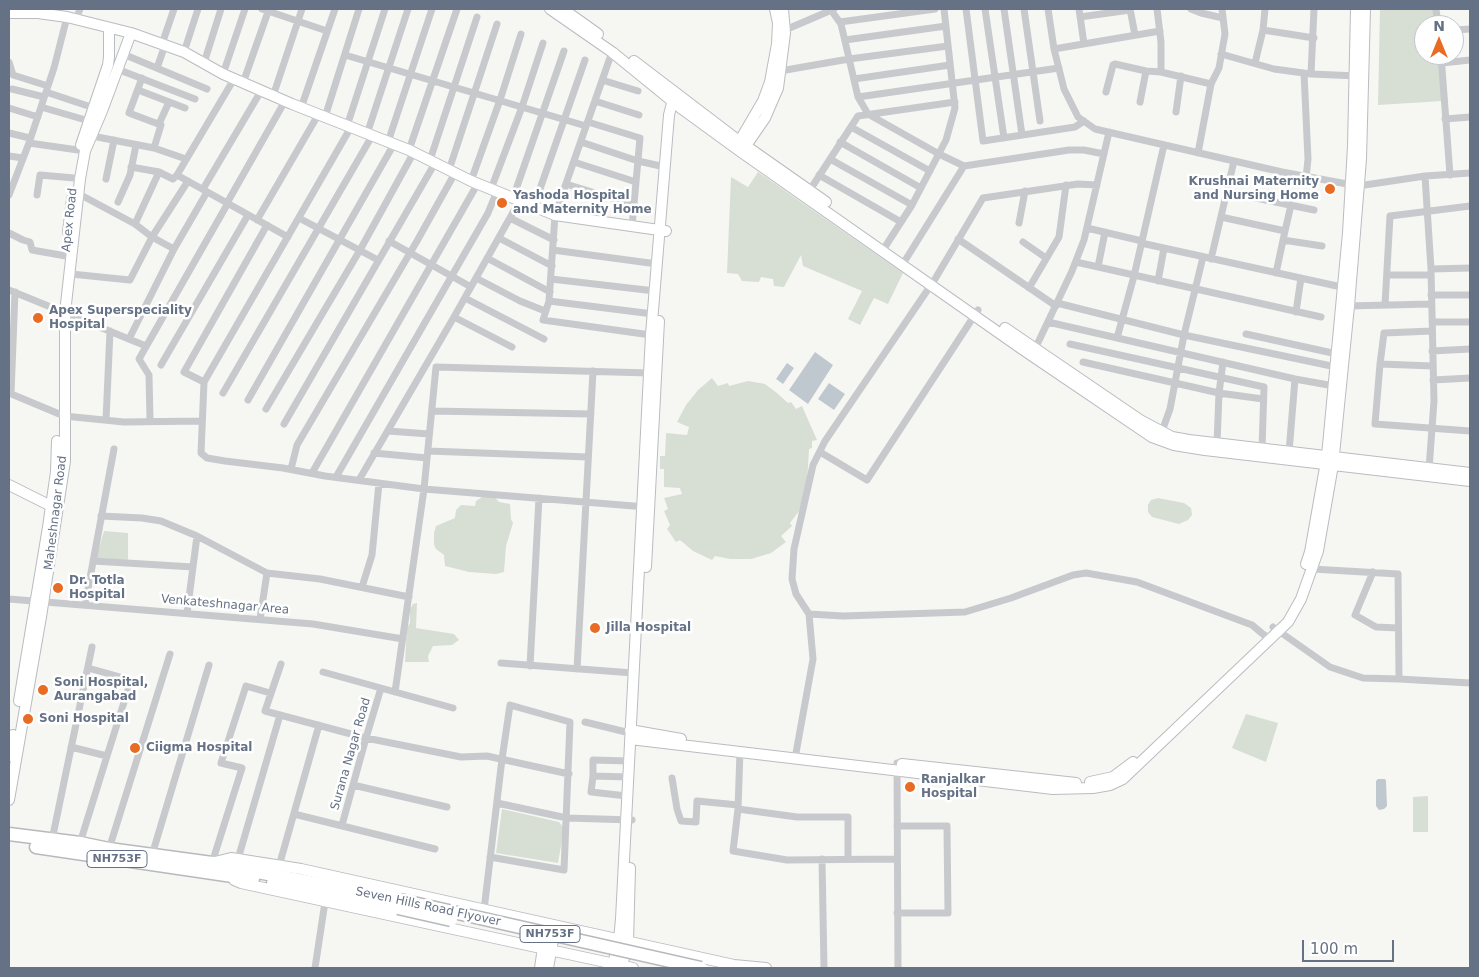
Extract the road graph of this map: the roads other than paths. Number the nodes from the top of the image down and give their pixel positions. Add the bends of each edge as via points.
1 (80, 9) edge
2 (174, 9) edge
3 (198, 9) edge
4 (221, 9) edge
5 (245, 9) edge
6 (267, 9) edge
7 (302, 9) edge
8 (335, 9) edge
9 (360, 9) edge
10 (385, 9) edge
11 (408, 9) edge
12 (432, 9) edge
13 (456, 9) edge
14 (550, 9) edge
15 (563, 9) edge
16 (775, 9) edge
17 (783, 9) edge
18 (935, 9) edge
19 (944, 9) edge
20 (966, 9) edge
21 (985, 9) edge
22 (1004, 9) edge
23 (1024, 9) edge
24 (1048, 9) edge
25 (1079, 9) edge
26 (1130, 9) edge
27 (1157, 9) edge
28 (1191, 9) edge
29 (1222, 9) edge
30 (1265, 9) edge
31 (1314, 9) edge
32 (1356, 9) edge
33 (1365, 9) edge
34 (832, 10) edge
35 (822, 11) edge
36 (902, 11) edge
37 (9, 13) edge
38 (477, 17) dead end
39 (1080, 17) junction
40 (72, 18) junction
41 (1223, 18) junction
42 (298, 21) junction
43 (840, 22) junction
44 (497, 24) dead end
45 (946, 26) junction
46 (109, 28) junction
47 (785, 30) junction
48 (1263, 30) junction
49 (327, 31) junction
50 (1160, 31) junction
51 (130, 33) junction
52 (521, 34) dead end
53 (1135, 35) junction
54 (1314, 38) junction
55 (845, 40) junction
56 (543, 42) dead end
57 (1084, 44) junction
58 (164, 45) junction
59 (948, 46) junction
60 (1054, 49) junction
61 (564, 51) dead end
62 (184, 52) junction
63 (612, 52) junction
64 (123, 54) junction
65 (1221, 54) junction
66 (345, 55) junction
67 (850, 59) junction
68 (586, 60) dead end
69 (368, 61) junction
70 (9, 62) edge
71 (204, 63) junction
72 (1255, 63) junction
73 (950, 65) junction
74 (1442, 65) edge
75 (157, 68) junction
76 (389, 68) junction
77 (1059, 68) junction
78 (118, 69) junction
79 (780, 71) junction
80 (1146, 71) junction
81 (1033, 72) junction
82 (1161, 72) junction
83 (223, 74) junction
84 (411, 74) junction
85 (1014, 74) junction
86 (1308, 74) junction
87 (1181, 76) junction
88 (1359, 76) junction
89 (994, 77) junction
90 (142, 78) junction
91 (854, 79) junction
92 (432, 80) junction
93 (602, 80) junction
94 (976, 80) junction
95 (238, 81) junction
96 (953, 83) junction
97 (1211, 84) junction
98 (454, 87) junction
99 (12, 89) dead end
100 (207, 89) dead end
101 (138, 90) junction
102 (261, 90) junction
103 (46, 92) junction
104 (638, 92) dead end
105 (1106, 92) dead end
106 (475, 93) junction
107 (273, 96) junction
108 (858, 97) junction
109 (194, 99) dead end
110 (676, 99) junction
111 (500, 100) junction
112 (285, 101) junction
113 (595, 101) junction
114 (169, 102) junction
115 (955, 102) junction
116 (1140, 102) dead end
117 (41, 107) junction
118 (522, 107) junction
119 (9, 108) edge
120 (94, 108) junction
121 (185, 108) dead end
122 (301, 108) junction
123 (1176, 112) dead end
124 (543, 113) junction
125 (868, 114) junction
126 (639, 115) dead end
127 (321, 116) junction
128 (38, 117) junction
129 (1470, 117) edge
130 (564, 119) junction
131 (1446, 119) junction
132 (89, 121) junction
133 (1040, 121) dead end
134 (1084, 121) junction
135 (159, 124) junction
136 (587, 124) junction
137 (349, 127) junction
138 (851, 127) junction
139 (1109, 132) junction
140 (9, 134) edge
141 (370, 135) junction
142 (1022, 135) junction
143 (92, 136) junction
144 (1004, 138) junction
145 (30, 140) junction
146 (114, 140) junction
147 (581, 142) junction
148 (840, 142) junction
149 (391, 143) junction
150 (136, 145) junction
151 (1164, 145) junction
152 (740, 146) junction
153 (154, 148) junction
154 (82, 151) junction
155 (411, 151) junction
156 (1198, 153) junction
157 (939, 154) junction
158 (1104, 154) junction
159 (9, 156) edge
160 (23, 158) junction
161 (186, 159) junction
162 (830, 159) junction
163 (432, 161) junction
164 (638, 161) junction
165 (1234, 161) junction
166 (574, 162) junction
167 (964, 166) junction
168 (131, 167) junction
169 (665, 167) junction
170 (930, 170) junction
171 (452, 171) junction
172 (159, 172) junction
173 (1470, 173) edge
174 (1450, 174) junction
175 (178, 175) junction
176 (820, 175) junction
177 (1425, 176) junction
178 (74, 178) junction
179 (1306, 178) junction
180 (106, 179) dead end
181 (188, 181) junction
182 (474, 182) junction
183 (636, 182) junction
184 (566, 184) junction
185 (1066, 185) junction
186 (1097, 185) junction
187 (1355, 185) junction
188 (921, 188) junction
189 (205, 190) junction
190 (494, 190) junction
191 (1025, 190) junction
192 (1227, 192) junction
193 (9, 194) edge
194 (79, 194) junction
195 (807, 194) junction
196 (36, 195) dead end
197 (516, 199) junction
198 (118, 202) dead end
199 (227, 203) junction
200 (634, 204) junction
201 (912, 205) junction
202 (1291, 205) junction
203 (534, 206) junction
204 (1470, 206) edge
205 (1314, 210) dead end
206 (1427, 211) junction
207 (248, 215) junction
208 (556, 215) junction
209 (1221, 217) junction
210 (299, 218) junction
211 (510, 218) junction
212 (257, 220) junction
213 (901, 222) junction
214 (1019, 223) dead end
215 (136, 224) junction
216 (267, 225) junction
217 (632, 226) junction
218 (1087, 228) junction
219 (319, 229) junction
220 (664, 231) junction
221 (1105, 232) junction
222 (1285, 232) junction
223 (9, 233) edge
224 (152, 237) junction
225 (288, 237) junction
226 (499, 238) junction
227 (339, 239) junction
228 (958, 239) junction
229 (554, 240) junction
230 (1284, 240) junction
231 (389, 242) junction
232 (1023, 242) dead end
233 (1141, 242) junction
234 (1322, 246) dead end
235 (884, 247) junction
236 (1164, 248) junction
237 (174, 249) junction
238 (360, 250) junction
239 (553, 250) junction
240 (410, 253) junction
241 (66, 256) junction
242 (1203, 257) junction
243 (487, 258) junction
244 (1046, 258) junction
245 (906, 259) junction
246 (1211, 259) junction
247 (378, 260) junction
248 (1076, 262) junction
249 (658, 264) junction
250 (431, 265) junction
251 (552, 266) junction
252 (1098, 267) junction
253 (1470, 268) edge
254 (1431, 272) junction
255 (1276, 273) junction
256 (71, 274) junction
257 (451, 276) junction
258 (1134, 276) junction
259 (1387, 276) junction
260 (476, 278) junction
261 (1301, 278) junction
262 (551, 279) junction
263 (1158, 281) junction
264 (934, 282) junction
265 (471, 287) junction
266 (1029, 288) junction
267 (1347, 288) junction
268 (1194, 289) junction
269 (12, 291) edge
270 (655, 291) junction
271 (550, 292) junction
272 (1431, 295) junction
273 (1470, 295) edge
274 (465, 298) junction
275 (549, 301) junction
276 (1431, 304) junction
277 (1056, 305) junction
278 (1385, 305) junction
279 (1345, 306) junction
280 (545, 311) junction
281 (62, 312) junction
282 (976, 312) junction
283 (1296, 312) junction
284 (653, 314) junction
285 (454, 317) junction
286 (1321, 317) dead end
287 (11, 318) edge
288 (1122, 320) junction
289 (1048, 322) junction
290 (1432, 322) junction
291 (1470, 322) edge
292 (110, 331) junction
293 (1432, 331) junction
294 (1246, 334) dead end
295 (651, 335) junction
296 (1184, 335) junction
297 (1117, 338) junction
298 (129, 339) junction
299 (544, 339) dead end
300 (11, 343) edge
301 (1070, 344) dead end
302 (146, 346) junction
303 (512, 347) dead end
304 (1470, 349) edge
305 (1432, 351) junction
306 (1033, 352) junction
307 (1180, 352) junction
308 (1337, 354) junction
309 (1083, 362) dead end
310 (1223, 362) junction
311 (1380, 364) junction
312 (161, 365) dead end
313 (1433, 366) junction
314 (1178, 367) junction
315 (1336, 367) junction
316 (593, 371) junction
317 (649, 373) junction
318 (1220, 378) junction
319 (1294, 378) junction
320 (1470, 378) edge
321 (1433, 380) junction
322 (204, 382) junction
323 (1175, 384) junction
324 (1334, 386) junction
325 (223, 393) dead end
326 (1219, 393) junction
327 (10, 394) edge
328 (1263, 399) junction
329 (248, 400) dead end
330 (266, 409) dead end
331 (432, 410) junction
332 (591, 414) junction
333 (61, 417) junction
334 (106, 420) junction
335 (150, 421) junction
336 (202, 421) junction
337 (284, 424) dead end
338 (1432, 429) junction
339 (1470, 430) edge
340 (388, 431) junction
341 (429, 434) junction
342 (1160, 435) junction
343 (1217, 444) junction
344 (114, 449) dead end
345 (1262, 449) junction
346 (820, 452) junction
347 (1289, 452) junction
348 (374, 453) junction
349 (427, 454) junction
350 (588, 457) junction
351 (1330, 461) junction
352 (1429, 469) junction
353 (291, 470) junction
354 (312, 473) junction
355 (1470, 474) edge
356 (336, 477) junction
357 (359, 480) junction
358 (1470, 482) edge
359 (379, 483) junction
360 (9, 485) edge
361 (424, 489) junction
362 (538, 498) junction
363 (586, 502) junction
364 (55, 507) junction
365 (645, 507) junction
366 (101, 516) junction
367 (197, 536) junction
368 (93, 561) junction
369 (193, 567) junction
370 (1312, 570) junction
371 (1373, 572) junction
372 (267, 573) junction
373 (362, 587) junction
374 (409, 596) junction
375 (9, 599) edge
376 (40, 602) junction
377 (85, 605) junction
378 (187, 613) junction
379 (809, 614) junction
380 (260, 619) junction
381 (1398, 628) junction
382 (1271, 633) junction
383 (403, 639) junction
384 (92, 647) dead end
385 (170, 654) dead end
386 (281, 664) dead end
387 (501, 664) dead end
388 (209, 665) dead end
389 (530, 666) junction
390 (88, 668) junction
391 (577, 669) junction
392 (323, 672) dead end
393 (634, 673) junction
394 (1399, 679) junction
395 (1470, 684) edge
396 (381, 688) junction
397 (396, 692) junction
398 (270, 693) junction
399 (453, 708) dead end
400 (280, 715) junction
401 (585, 722) dead end
402 (319, 725) junction
403 (633, 735) junction
404 (366, 738) junction
405 (71, 747) junction
406 (740, 751) junction
407 (796, 753) junction
408 (9, 756) edge
409 (107, 756) junction
410 (502, 759) junction
411 (629, 761) junction
412 (12, 766) edge
413 (897, 766) junction
414 (569, 774) junction
415 (593, 776) junction
416 (628, 777) junction
417 (672, 778) dead end
418 (353, 785) junction
419 (627, 796) junction
420 (9, 800) edge
421 (497, 803) junction
422 (447, 807) dead end
423 (738, 807) junction
424 (294, 814) junction
425 (567, 818) junction
426 (629, 820) junction
427 (342, 826) junction
428 (897, 826) junction
429 (9, 834) edge
430 (52, 840) junction
431 (9, 843) edge
432 (80, 843) junction
433 (109, 849) junction
434 (434, 849) dead end
435 (152, 855) junction
436 (490, 857) junction
437 (822, 859) junction
438 (848, 859) junction
439 (896, 859) junction
440 (212, 863) junction
441 (279, 866) junction
442 (231, 867) junction
443 (325, 902) junction
444 (484, 910) junction
445 (897, 914) junction
446 (551, 925) junction
447 (623, 941) junction
448 (547, 949) junction
449 (617, 965) junction
450 (315, 968) edge
451 (540, 968) edge
452 (548, 968) edge
453 (633, 968) edge
454 (673, 968) edge
455 (702, 968) edge
456 (766, 968) edge
457 (824, 968) edge
458 (898, 968) edge

1 - 40 street
2 - 58 street
3 - 62 street
4 - 71 street
5 - 83 street
6 - 42 street
6 - 95 street
7 - 42 street
8 - 49 street
9 - 66 street
10 - 69 street
11 - 76 street
12 - 84 street
13 - 92 street
14 - 63 street
15 - 110 street
16 - 152 street via 777,44 770,82
17 - 47 street
18 - 36 street
19 - 45 street
20 - 94 street
21 - 89 street
22 - 85 street
23 - 81 street
24 - 60 street
25 - 39 street
26 - 39 street
26 - 53 street
27 - 50 street
28 - 41 street
29 - 41 street
30 - 48 street
31 - 54 street
32 - 88 street
33 - 88 street
34 - 35 street
34 - 43 street
35 - 47 street
36 - 43 street
37 - 40 street
38 - 98 street
39 - 57 street
40 - 46 street
40 - 103 street
41 - 65 street via 1225,34
42 - 49 street
42 - 107 street
43 - 55 street
44 - 106 street
45 - 55 street
45 - 59 street
46 - 51 street
46 - 120 street, Apex Road via 110,57
47 - 79 street
48 - 54 street
48 - 72 street
49 - 122 street
50 - 53 street
50 - 82 street
51 - 58 street
51 - 64 street, Apex Road
52 - 111 street
53 - 57 street
54 - 86 street
55 - 67 street
56 - 118 street
57 - 60 street
58 - 62 street
58 - 75 street
59 - 67 street
59 - 73 street
60 - 77 street
61 - 124 street
62 - 71 street
63 - 93 street
63 - 110 street
64 - 75 street
64 - 78 street, Apex Road
65 - 72 street
65 - 97 street via 1219,68
66 - 69 street
66 - 127 street
67 - 79 street
67 - 91 street
68 - 130 street
69 - 76 street
69 - 137 street
70 - 103 street via 13,76
71 - 83 street
72 - 86 street
73 - 91 street
73 - 96 street
74 - 131 street
75 - 100 street
76 - 84 street
76 - 141 street
77 - 81 street
77 - 134 street via 1064,89 1078,117
78 - 90 street
78 - 143 street, Apex Road
79 - 152 street via 778,88 764,118
80 - 82 street
80 - 105 street via 1113,65
80 - 116 street
81 - 85 street
81 - 133 street
82 - 87 street
83 - 95 street
84 - 92 street
84 - 149 street
85 - 89 street
85 - 142 street
86 - 88 street
86 - 179 street
87 - 97 street
87 - 123 street
88 - 187 street
89 - 94 street
89 - 144 street
90 - 101 street
90 - 109 street
91 - 108 street
92 - 98 street
92 - 155 street
93 - 104 street
93 - 113 street
94 - 96 street
94 - 144 street via 983,141
95 - 102 street
95 - 161 street
96 - 108 street
96 - 115 street
97 - 156 street
98 - 106 street
98 - 163 street
99 - 103 street
101 - 114 street
101 - 135 street via 129,113
102 - 107 street
102 - 189 street
103 - 117 street
103 - 120 street
106 - 111 street
106 - 171 street
107 - 112 street
108 - 125 street
110 - 152 street
110 - 169 street via 669,115
110 - 220 street
111 - 118 street
111 - 182 street
112 - 122 street
112 - 199 street
113 - 126 street
113 - 136 street
114 - 121 street
114 - 135 street
115 - 125 street
115 - 157 street via 956,108
117 - 128 street
117 - 132 street
118 - 124 street
118 - 190 street
119 - 128 street
120 - 132 street, Apex Road
122 - 127 street
124 - 130 street
124 - 197 street
125 - 138 street via 858,116
125 - 157 street
127 - 137 street
127 - 212 street
128 - 145 street
129 - 131 street
130 - 136 street
130 - 203 street
131 - 174 street
132 - 154 street, Apex Road
134 - 139 street via 1095,129
134 - 142 street via 1075,127
135 - 153 street
136 - 147 street
136 - 164 street via 640,138
137 - 141 street
137 - 210 street
138 - 148 street
138 - 170 street
139 - 151 street
139 - 158 street
140 - 145 street
141 - 149 street
141 - 219 street
142 - 144 street
143 - 146 street
143 - 154 street, Apex Road
145 - 154 street
145 - 160 street
146 - 150 street
146 - 180 street
147 - 164 street
147 - 166 street
148 - 162 street
148 - 188 street
149 - 155 street
149 - 227 street
150 - 153 street
150 - 168 street
151 - 156 street
151 - 233 street
152 - 195 street
153 - 161 street
154 - 178 street, Apex Road
154 - 194 street, Apex Road
155 - 163 street
155 - 238 street
156 - 165 street
157 - 167 street
157 - 170 street
158 - 167 street via 1069,150
158 - 186 street
159 - 160 street
160 - 193 street
161 - 175 street
162 - 176 street
162 - 201 street
163 - 171 street
163 - 231 street
164 - 169 street
164 - 183 street
165 - 179 street
165 - 192 street
166 - 183 street
166 - 184 street
167 - 245 street
168 - 172 street
168 - 198 street
169 - 220 street
170 - 188 street
171 - 182 street
171 - 240 street
172 - 175 street via 173,178
172 - 215 street
173 - 174 street
174 - 177 street
175 - 181 street
176 - 195 street
176 - 213 street
177 - 187 street
177 - 206 street
178 - 196 street via 40,175
178 - 241 street, Apex Road
179 - 187 street
181 - 189 street
181 - 224 street
182 - 190 street
182 - 250 street
183 - 200 street
184 - 200 street
184 - 208 street
185 - 186 street
185 - 191 street
185 - 244 street via 1059,238
186 - 218 street
187 - 267 street
188 - 201 street
189 - 199 street
189 - 237 street
190 - 197 street
190 - 257 street via 488,213
191 - 214 street
191 - 228 street via 983,198
192 - 202 street
192 - 209 street
194 - 215 street
194 - 256 street, Apex Road
195 - 235 street
197 - 203 street
197 - 211 street
199 - 207 street
199 - 302 street
200 - 217 street
201 - 213 street
202 - 205 street
202 - 222 street
203 - 208 street
204 - 206 street
206 - 254 street
206 - 259 street via 1390,216
207 - 212 street
207 - 312 street
208 - 217 street
208 - 229 street
209 - 222 street
209 - 246 street
210 - 219 street
210 - 225 street
211 - 226 street
211 - 229 street
212 - 216 street
213 - 235 street
215 - 224 street
216 - 225 street
216 - 322 street via 184,372
217 - 220 street
218 - 221 street
218 - 248 street
219 - 227 street
219 - 325 street
220 - 249 street
220 - 365 street
221 - 233 street
221 - 252 street
222 - 230 street
223 - 241 street via 30,242 32,250
224 - 237 street
224 - 256 street via 130,280
225 - 322 street
226 - 243 street
226 - 251 street
227 - 238 street
227 - 329 street
228 - 264 street
228 - 266 street
229 - 239 street
230 - 234 street
230 - 255 street
231 - 240 street
231 - 247 street
232 - 244 street
233 - 236 street
233 - 258 street
235 - 245 street
235 - 264 street
236 - 242 street
236 - 263 street
237 - 298 street
238 - 247 street
238 - 330 street
239 - 249 street
239 - 251 street
240 - 250 street
240 - 353 street via 297,446
241 - 281 street, Apex Road
242 - 246 street
242 - 268 street
243 - 260 street
243 - 271 street
244 - 266 street
245 - 264 street
246 - 255 street
247 - 337 street
248 - 252 street
248 - 277 street
249 - 270 street
250 - 257 street
250 - 354 street
251 - 262 street
252 - 258 street
253 - 254 street
254 - 259 street
254 - 272 street
255 - 261 street
256 - 281 street, Apex Road
257 - 265 street
257 - 356 street
258 - 263 street
258 - 288 street
259 - 278 street
260 - 265 street
260 - 280 street
261 - 267 street
261 - 283 street
262 - 270 street
262 - 271 street
263 - 268 street
264 - 282 street
264 - 346 street
265 - 274 street
266 - 277 street
267 - 279 street
268 - 283 street
268 - 296 street
269 - 281 street
269 - 287 street
270 - 284 street
271 - 275 street
272 - 273 street
272 - 276 street
274 - 285 street
274 - 299 street
275 - 280 street
275 - 284 street
276 - 278 street
276 - 290 street
277 - 288 street
277 - 289 street
278 - 279 street
279 - 308 street
279 - 351 street
280 - 295 street via 544,320
281 - 292 street
281 - 333 street, Apex Road
282 - 306 street
282 - 346 street via 867,480
283 - 286 street
284 - 295 street
285 - 303 street
285 - 340 street
287 - 300 street
288 - 296 street
288 - 297 street
289 - 297 street
289 - 306 street
290 - 291 street
290 - 293 street
292 - 298 street
292 - 334 street
293 - 305 street
293 - 311 street via 1384,333
294 - 308 street
295 - 317 street
296 - 307 street
296 - 315 street
297 - 307 street
298 - 302 street
300 - 327 street
301 - 314 street
302 - 335 street via 139,359 149,375
304 - 305 street
305 - 313 street
306 - 342 street via 1152,437
307 - 310 street
307 - 314 street
308 - 315 street
309 - 323 street
310 - 318 street
310 - 319 street
311 - 313 street
311 - 338 street via 1375,424
313 - 321 street
314 - 318 street
314 - 323 street
315 - 324 street
316 - 317 street
316 - 331 street via 436,367
316 - 332 street
317 - 365 street
318 - 326 street
318 - 328 street via 1264,388
319 - 324 street
319 - 347 street
320 - 321 street
321 - 338 street
322 - 336 street
323 - 326 street
323 - 342 street
324 - 351 street
326 - 328 street
326 - 343 street
327 - 333 street
328 - 345 street
331 - 332 street
331 - 341 street
332 - 350 street
333 - 334 street
333 - 364 street, Maheshnagar Road via 65,460
334 - 335 street
335 - 336 street
336 - 353 street via 201,453 208,458
338 - 339 street
338 - 352 street
340 - 341 street
340 - 348 street
341 - 349 street
342 - 343 street
342 - 351 street via 1174,445 1205,450
343 - 345 street
344 - 366 street
345 - 347 street
346 - 379 street via 813,465 796,540 792,579 796,594
347 - 351 street
348 - 349 street
348 - 357 street
349 - 350 street
349 - 361 street
350 - 363 street
351 - 352 street
351 - 358 street
351 - 370 street via 1318,551
351 - 382 street via 1310,552 1292,602
352 - 355 street
353 - 354 street
354 - 356 street
356 - 357 street
357 - 359 street
359 - 361 street
359 - 373 street via 372,555
360 - 364 street
361 - 362 street
361 - 374 street
362 - 363 street
362 - 389 street
363 - 365 street
363 - 391 street
364 - 376 street, Maheshnagar Road
365 - 393 street
365 - 403 street
366 - 367 street via 161,521
366 - 368 street
367 - 369 street
367 - 372 street
368 - 369 street
368 - 377 street
369 - 378 street
370 - 371 street
370 - 382 street via 1288,622
371 - 381 street via 1398,574
371 - 381 street via 1355,615 1376,627
372 - 373 street
372 - 380 street
373 - 374 street
374 - 383 street
375 - 376 street, Venkateshnagar Area
376 - 377 street, Venkateshnagar Area
376 - 408 street, Maheshnagar Road
376 - 412 street, Maheshnagar Road
377 - 378 street, Venkateshnagar Area
378 - 380 street, Venkateshnagar Area
379 - 382 street via 965,612 1086,573 1137,582
379 - 407 street via 813,659
380 - 383 street, Venkateshnagar Area
381 - 394 street
382 - 394 street via 1330,667 1362,678
382 - 413 street via 1123,779 1110,785 1053,789 980,781
383 - 397 street
384 - 390 street
385 - 433 street
386 - 398 street
387 - 389 street
388 - 435 street
389 - 391 street
390 - 405 street
390 - 409 street via 131,680
391 - 393 street
392 - 396 street
393 - 403 street
394 - 395 street
396 - 397 street
396 - 404 street, Surana Nagar Road
397 - 399 street
398 - 400 street via 265,711
398 - 440 street via 246,686 221,763 242,768
400 - 402 street
400 - 442 street
401 - 403 street
402 - 404 street
402 - 424 street
403 - 406 street
403 - 407 street
403 - 411 street
403 - 426 street
404 - 410 street via 461,757
404 - 418 street, Surana Nagar Road
405 - 409 street
405 - 430 street
406 - 413 street
406 - 423 street
407 - 413 street
409 - 432 street
410 - 414 street
410 - 414 street via 510,704 570,722
410 - 421 street
411 - 415 street via 593,760
411 - 416 street
412 - 420 street, Maheshnagar Road
413 - 428 street
414 - 425 street
415 - 416 street
415 - 419 street via 591,792
416 - 419 street
417 - 423 street via 681,821 696,822 697,800
418 - 422 street
418 - 427 street, Surana Nagar Road
419 - 426 street
421 - 425 street
421 - 436 street
423 - 437 street via 732,851 786,860
423 - 438 street via 797,817 848,817
424 - 427 street
424 - 441 street
425 - 426 street
425 - 436 street via 564,870
426 - 447 street
427 - 434 street
428 - 439 street
428 - 445 street via 947,826 948,913
429 - 430 highway, NH753F
430 - 432 highway, NH753F
431 - 442 highway, NH753F
432 - 433 highway, NH753F
433 - 435 highway, NH753F
435 - 440 highway, NH753F
436 - 444 street
437 - 438 street
437 - 457 street
438 - 439 street
439 - 445 street
440 - 442 highway, Seven Hills Road Flyover / NH753F
441 - 442 street
441 - 444 street
442 - 443 street via 241,883
442 - 454 highway, Seven Hills Road Flyover / NH753F, bridge via 244,878
442 - 455 highway, Seven Hills Road Flyover / NH753F, bridge via 400,900
443 - 448 street
443 - 450 street
444 - 446 street
445 - 458 street
446 - 447 street
446 - 448 street
447 - 449 street
447 - 456 street via 734,966
448 - 449 street
448 - 451 street
448 - 452 street
449 - 453 street

